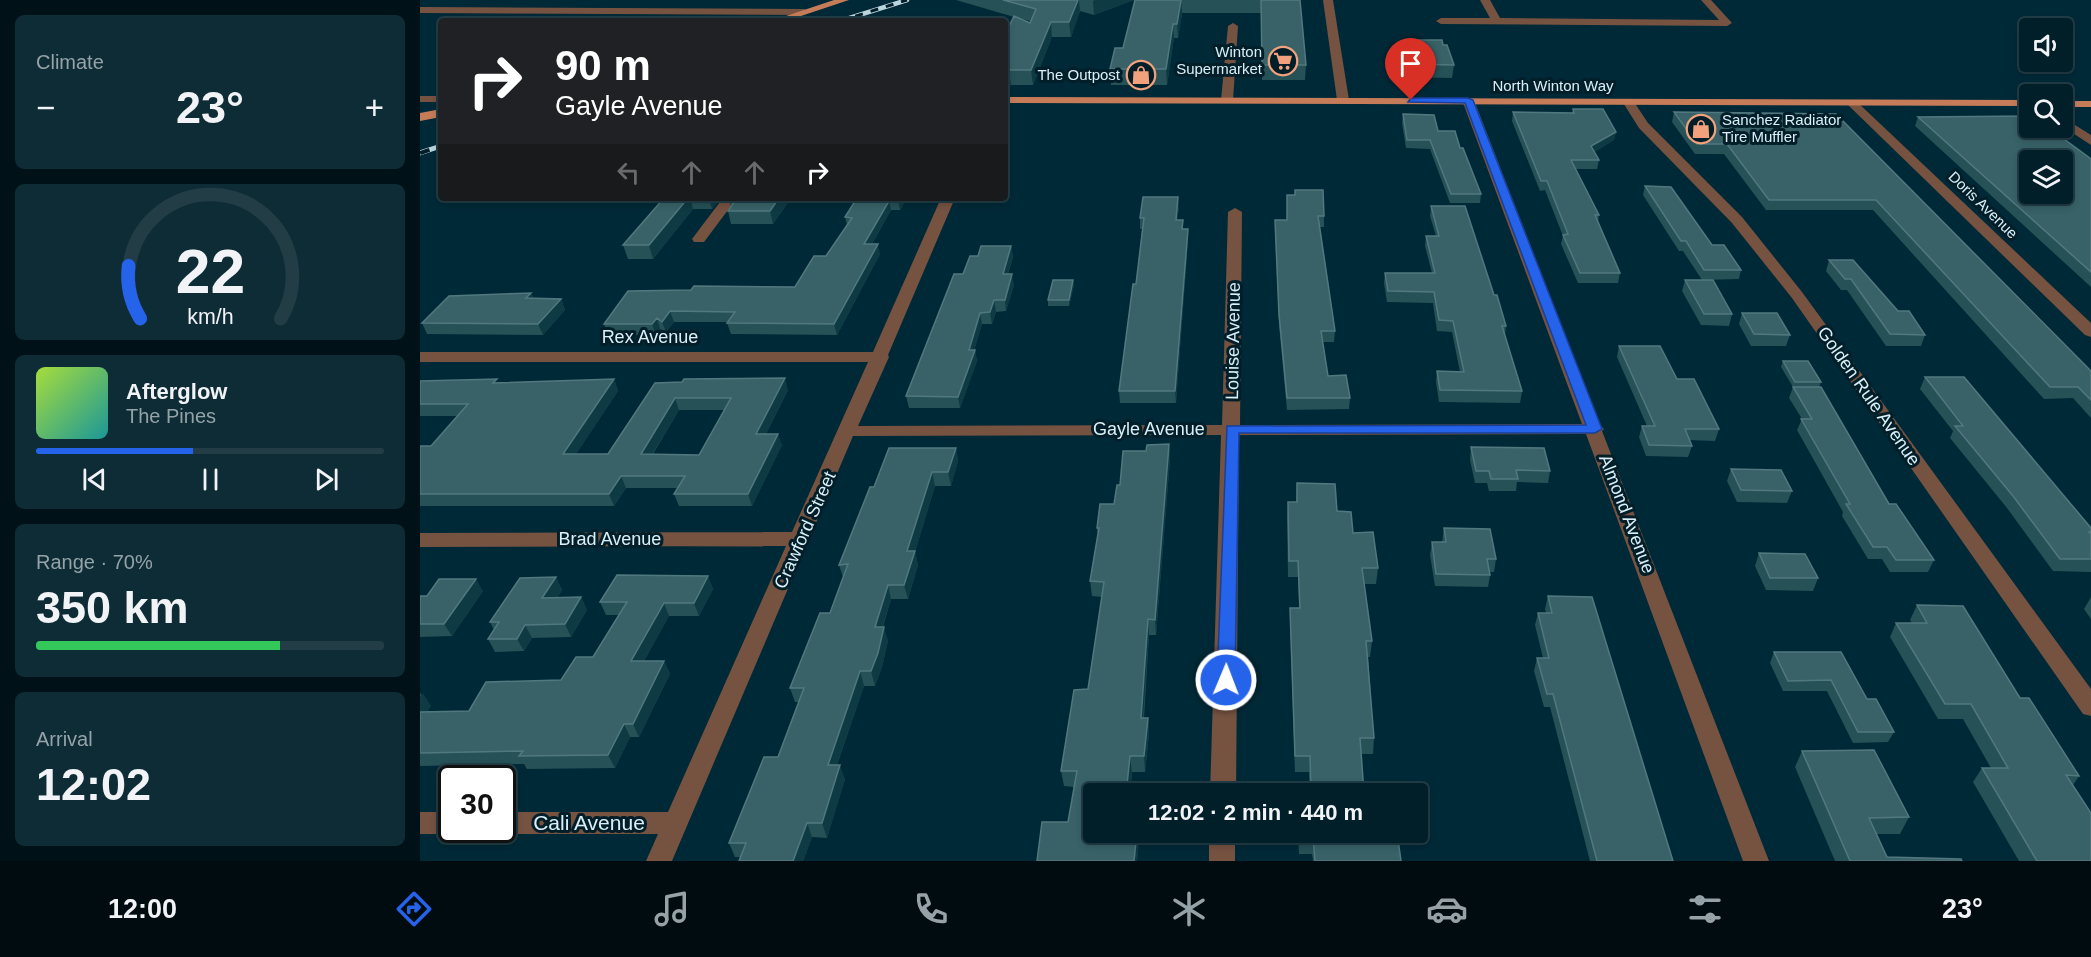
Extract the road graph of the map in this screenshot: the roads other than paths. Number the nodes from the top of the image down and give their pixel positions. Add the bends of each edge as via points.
1 (844, 0) edge
2 (1328, 0) edge
3 (1485, 0) edge
4 (1706, 0) edge
5 (420, 10) edge
6 (804, 12) junction
7 (785, 18) edge
8 (1441, 21) dead end
9 (1496, 21) junction
10 (1233, 26) dead end
11 (420, 99) edge
12 (438, 99) edge
13 (1008, 100) edge
14 (1227, 100) junction
15 (1343, 100) junction
16 (1468, 100) junction
17 (1628, 101) junction
18 (1851, 102) junction
19 (2019, 103) edge
20 (2073, 104) edge
21 (2091, 104) edge
22 (438, 114) edge
23 (420, 117) edge
24 (2073, 128) edge
25 (2091, 141) edge
26 (728, 201) edge
27 (947, 201) edge
28 (1235, 212) dead end
29 (699, 239) dead end
30 (2091, 332) edge
31 (420, 357) edge
32 (881, 357) junction
33 (1232, 429) junction
34 (1595, 429) junction
35 (848, 431) junction
36 (801, 539) junction
37 (420, 540) edge
38 (2091, 707) edge
39 (1223, 783) edge
40 (420, 823) edge
41 (438, 823) edge
42 (516, 823) edge
43 (676, 823) junction
44 (1222, 843) edge
45 (659, 861) edge
46 (1222, 861) edge
47 (1756, 861) edge

1 - 6 main road
2 - 15 street
3 - 9 street
4 - 9 street via 1727,22
5 - 6 street
6 - 7 main road
8 - 9 street
10 - 14 street
11 - 12 street
13 - 14 main road, North Winton Way
14 - 15 main road, North Winton Way
15 - 16 main road, North Winton Way
16 - 17 main road, North Winton Way
16 - 34 street, Almond Avenue
17 - 18 main road, North Winton Way
17 - 38 street, Golden Rule Avenue via 1644,125 1737,220 1797,295
18 - 19 main road, North Winton Way
18 - 30 street, Doris Avenue
20 - 21 main road
22 - 23 main road
24 - 25 street
26 - 29 street
27 - 32 street, Crawford Street
28 - 33 street, Louise Avenue
31 - 32 street, Rex Avenue
32 - 35 street, Crawford Street
33 - 34 street, Gayle Avenue
33 - 35 street, Gayle Avenue
33 - 39 street, Louise Avenue
34 - 47 street, Almond Avenue
35 - 36 street, Crawford Street
36 - 37 street, Brad Avenue
36 - 43 street, Crawford Street
40 - 41 street
42 - 43 street, Cali Avenue
43 - 45 street, Crawford Street
44 - 46 street

